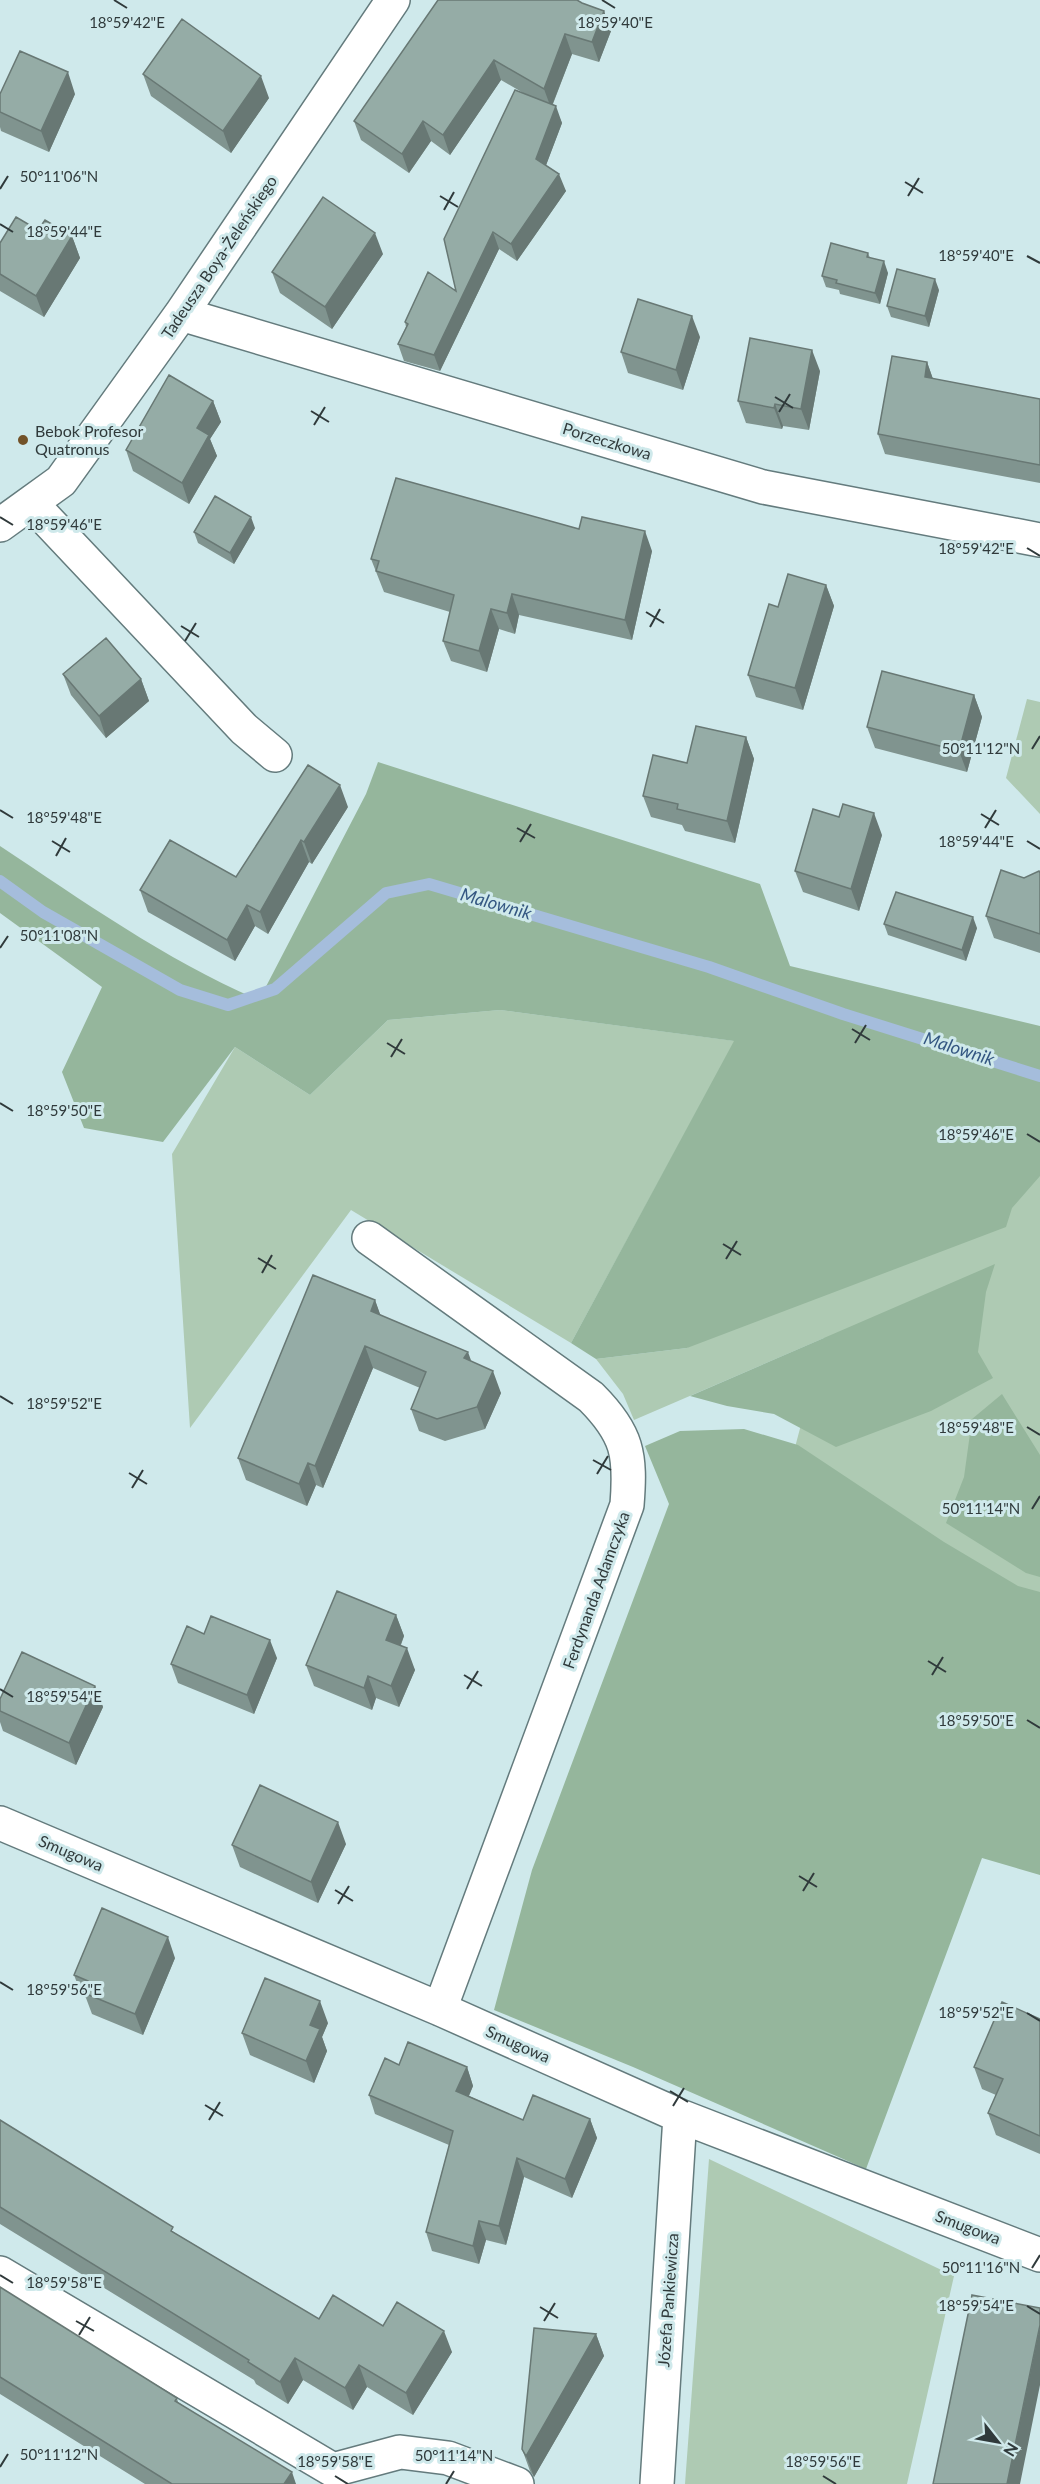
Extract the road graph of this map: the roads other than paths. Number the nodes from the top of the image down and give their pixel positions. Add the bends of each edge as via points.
1 (393, 0) edge
2 (182, 314) junction
3 (31, 502) junction
4 (0, 525) edge
5 (1040, 540) edge
6 (275, 755) dead end
7 (369, 1238) dead end
8 (0, 1823) edge
9 (440, 2009) junction
10 (680, 2116) junction
11 (1040, 2255) edge
12 (0, 2273) edge
13 (517, 2484) edge
14 (657, 2484) edge

1 - 2 street, Tadeusza Boya-Żeleńskiego
2 - 3 street, Tadeusza Boya-Żeleńskiego via 61,481
2 - 5 street, Porzeczkowa via 763,487
3 - 4 street, Tadeusza Boya-Żeleńskiego
3 - 6 street via 244,729
7 - 9 street, Ferdynanda Adamczyka via 591,1397 611,1417 630,1468 627,1505
8 - 9 street, Smugowa
9 - 10 street, Smugowa
10 - 11 street, Smugowa
10 - 14 street, Józefa Pankiewicza
12 - 13 street via 333,2470 400,2452 448,2458

